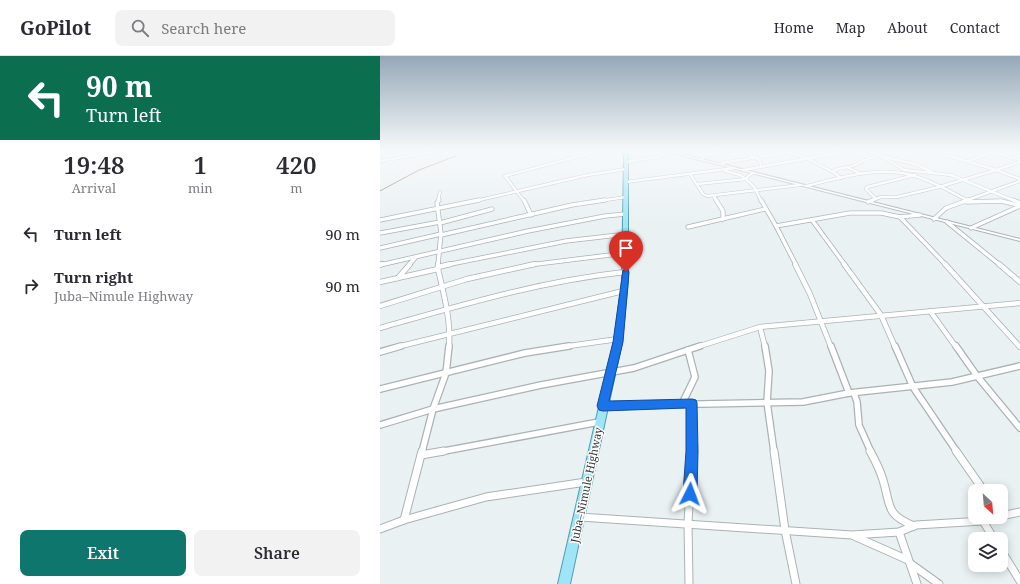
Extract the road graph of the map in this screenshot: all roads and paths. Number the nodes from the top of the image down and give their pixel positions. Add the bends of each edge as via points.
1 (690, 174) edge
2 (510, 175) edge
3 (589, 175) edge
4 (626, 175) edge
5 (685, 175) edge
6 (738, 175) edge
7 (751, 175) edge
8 (759, 175) edge
9 (837, 175) edge
10 (859, 175) edge
11 (911, 175) edge
12 (914, 175) junction
13 (948, 175) edge
14 (981, 175) edge
15 (1007, 175) edge
16 (841, 178) junction
17 (746, 179) junction
18 (964, 180) junction
19 (1020, 180) edge
20 (626, 182) junction
21 (698, 184) junction
22 (800, 185) junction
23 (806, 186) junction
24 (939, 187) junction
25 (516, 191) junction
26 (755, 191) junction
27 (992, 191) junction
28 (440, 192) dead end
29 (626, 197) junction
30 (715, 197) junction
31 (876, 199) junction
32 (967, 200) junction
33 (868, 202) junction
34 (962, 202) junction
35 (1020, 205) edge
36 (438, 209) junction
37 (492, 209) dead end
38 (765, 209) junction
39 (723, 213) junction
40 (626, 214) junction
41 (531, 215) junction
42 (920, 216) junction
43 (733, 217) junction
44 (900, 217) junction
45 (723, 219) junction
46 (934, 219) junction
47 (380, 220) edge
48 (812, 220) junction
49 (947, 222) junction
50 (440, 223) junction
51 (776, 226) junction
52 (688, 227) dead end
53 (971, 228) junction
54 (380, 233) edge
55 (627, 234) junction
56 (441, 235) junction
57 (1020, 240) edge
58 (380, 248) edge
59 (439, 252) junction
60 (626, 253) junction
61 (416, 258) junction
62 (380, 265) edge
63 (438, 268) junction
64 (626, 272) junction
65 (398, 278) junction
66 (380, 282) edge
67 (1020, 282) edge
68 (443, 286) junction
69 (623, 291) junction
70 (1020, 303) edge
71 (380, 306) edge
72 (985, 307) junction
73 (448, 310) junction
74 (930, 311) junction
75 (881, 315) junction
76 (821, 320) junction
77 (760, 327) junction
78 (380, 328) edge
79 (450, 333) junction
80 (618, 339) junction
81 (1020, 347) edge
82 (688, 350) junction
83 (380, 352) edge
84 (1020, 366) edge
85 (611, 372) junction
86 (446, 373) junction
87 (977, 376) junction
88 (913, 387) junction
89 (380, 389) edge
90 (852, 393) junction
91 (768, 402) junction
92 (692, 403) junction
93 (682, 404) junction
94 (603, 406) junction
95 (433, 409) junction
96 (600, 422) junction
97 (380, 425) edge
98 (1020, 428) edge
99 (422, 455) junction
100 (586, 482) junction
101 (979, 484) edge
102 (1020, 512) edge
103 (1008, 515) edge
104 (578, 517) junction
105 (404, 520) junction
106 (968, 521) edge
107 (688, 523) junction
108 (914, 526) junction
109 (380, 529) edge
110 (786, 530) junction
111 (900, 532) junction
112 (852, 535) junction
113 (1008, 561) edge
114 (910, 562) junction
115 (1020, 581) edge
116 (564, 584) edge
117 (689, 584) edge
118 (796, 584) edge
119 (917, 584) edge
120 (939, 584) edge

1 - 21 street
2 - 25 street via 505,176
3 - 25 street
4 - 20 main road, Juba–Nimule Highway
5 - 20 street
6 - 17 street
7 - 17 street
8 - 22 main road
9 - 16 street
10 - 16 street
11 - 12 street
12 - 24 street
12 - 31 street via 867,187
13 - 18 street
14 - 18 street
15 - 19 street
16 - 23 street
17 - 21 street
17 - 26 street
18 - 24 street
18 - 27 street
19 - 27 street
20 - 29 main road, Juba–Nimule Highway
21 - 30 street via 703,194
22 - 23 main road
22 - 26 street
23 - 33 main road
24 - 31 street
24 - 32 street
25 - 36 street
25 - 41 street
26 - 30 street via 727,193
26 - 38 street
27 - 32 street
27 - 35 street
28 - 36 street
29 - 40 main road, Juba–Nimule Highway
29 - 41 street via 572,205
30 - 39 street
31 - 33 street
32 - 34 street
33 - 42 main road
34 - 35 street via 1001,201
34 - 46 street via 946,208
35 - 53 street
36 - 47 street
36 - 50 street
37 - 50 street
38 - 43 street
38 - 51 street
39 - 43 street
39 - 45 street
40 - 55 main road, Juba–Nimule Highway
40 - 59 street via 528,231
41 - 56 street
42 - 44 street
42 - 46 main road
43 - 45 street
44 - 48 street via 885,213 869,213 827,216
44 - 72 street
45 - 52 street
46 - 49 main road
48 - 51 street
48 - 75 street
49 - 53 main road
49 - 67 street
50 - 54 street
50 - 56 street
51 - 76 street
53 - 57 main road
55 - 60 main road, Juba–Nimule Highway
55 - 63 street via 566,241
56 - 58 street
56 - 59 street
59 - 61 street
59 - 63 street
60 - 64 main road, Juba–Nimule Highway
60 - 68 street via 554,261
61 - 62 street
61 - 65 street
63 - 65 street
63 - 68 street
64 - 69 main road, Juba–Nimule Highway
64 - 73 street via 566,278
65 - 66 street
68 - 71 street
68 - 73 street
69 - 79 street
69 - 80 main road, Juba–Nimule Highway
70 - 72 street
72 - 74 street
72 - 81 street
73 - 78 street
73 - 79 street
74 - 75 street
74 - 87 street
75 - 76 street
75 - 88 street
76 - 77 street
76 - 90 street
77 - 82 street
77 - 91 street via 769,371
79 - 83 street
79 - 86 street
80 - 85 main road, Juba–Nimule Highway
80 - 86 street via 525,353
82 - 85 street via 642,366
82 - 93 street via 695,377
84 - 87 street
85 - 94 main road, Juba–Nimule Highway
85 - 95 street
86 - 89 street
86 - 95 street
87 - 88 street
87 - 98 street
88 - 90 street
88 - 101 street
90 - 91 street via 803,402
90 - 108 street via 858,402 859,425 883,479 888,504 902,521
91 - 92 street
91 - 110 street
92 - 93 street
92 - 107 street
93 - 94 street
94 - 96 main road, Juba–Nimule Highway
95 - 97 street
95 - 99 street
96 - 99 street
96 - 100 main road, Juba–Nimule Highway
99 - 105 street
100 - 104 main road, Juba–Nimule Highway
100 - 105 street via 486,497
102 - 103 street
104 - 107 street
104 - 116 main road, Juba–Nimule Highway
105 - 109 street
106 - 108 street
107 - 110 street
107 - 117 street
108 - 111 street
110 - 112 street
110 - 118 street
111 - 112 street
111 - 114 street
112 - 114 street
113 - 115 street
114 - 119 street
114 - 120 street

